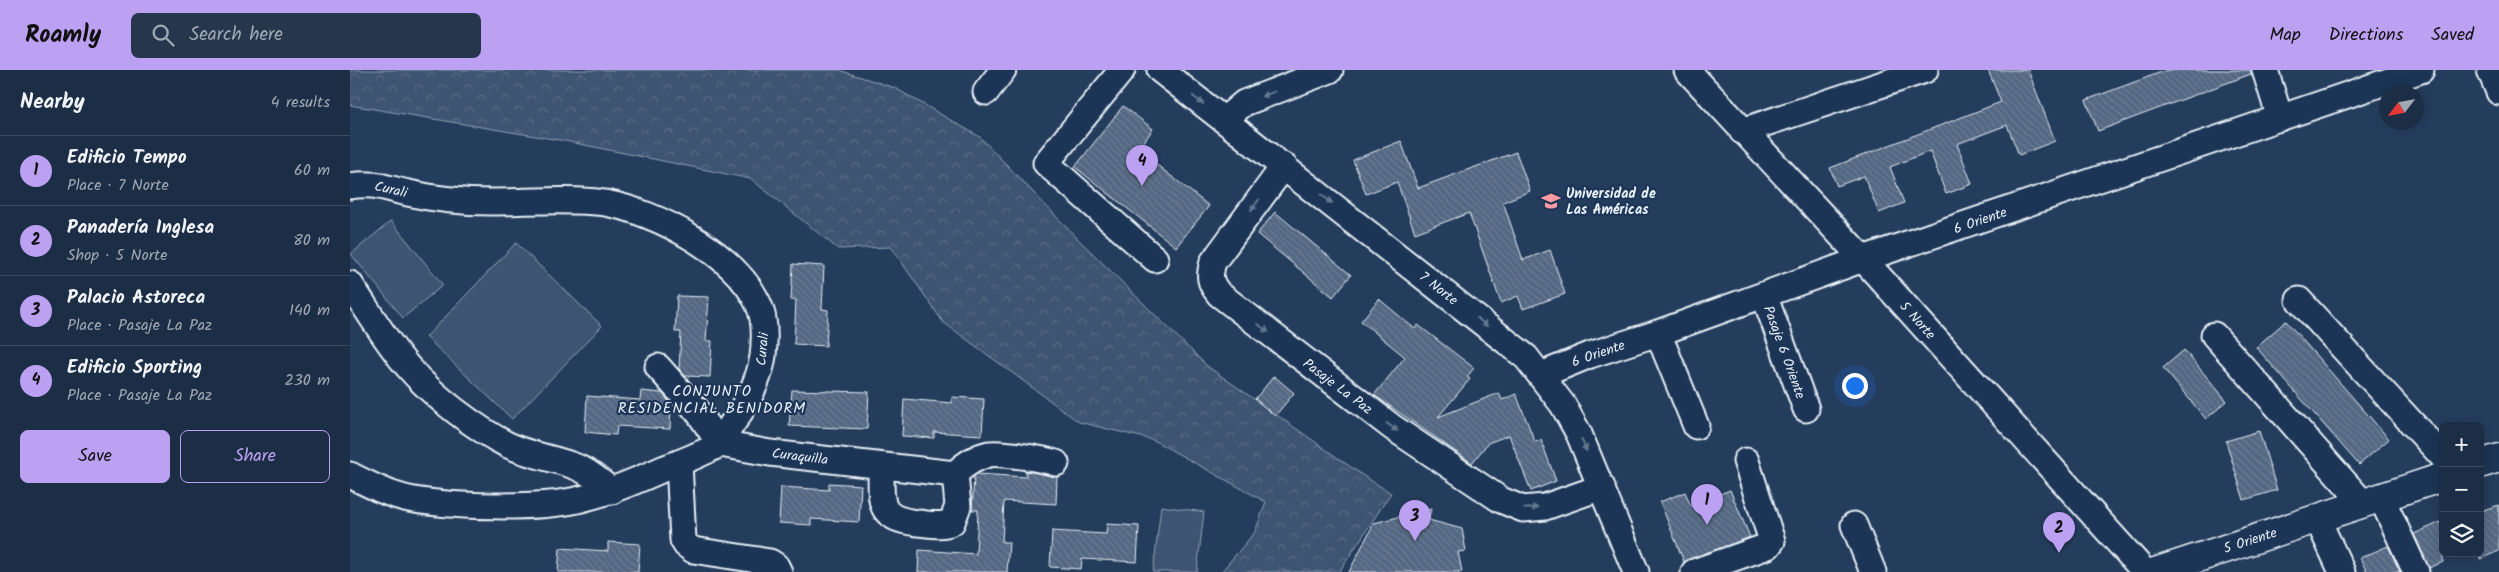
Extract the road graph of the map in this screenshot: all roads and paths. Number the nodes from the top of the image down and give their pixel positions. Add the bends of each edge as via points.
1 (1003, 70) edge
2 (1122, 70) edge
3 (1160, 70) edge
4 (1330, 70) edge
5 (1687, 70) edge
6 (1925, 70) edge
7 (2265, 70) edge
8 (2421, 70) edge
9 (2490, 70) edge
10 (986, 92) dead end
11 (2499, 92) edge
12 (2280, 118) junction
13 (1224, 120) junction
14 (1742, 131) junction
15 (1284, 166) junction
16 (350, 186) edge
17 (1155, 259) dead end
18 (1863, 259) junction
19 (350, 284) edge
20 (1764, 295) junction
21 (2299, 300) dead end
22 (1658, 333) junction
23 (2214, 335) dead end
24 (658, 367) dead end
25 (1541, 375) junction
26 (1806, 409) dead end
27 (1696, 426) dead end
28 (720, 444) junction
29 (2439, 453) edge
30 (1746, 461) dead end
31 (679, 462) junction
32 (1056, 463) dead end
33 (881, 466) junction
34 (955, 474) junction
35 (350, 475) edge
36 (2439, 478) edge
37 (1602, 487) junction
38 (612, 491) junction
39 (2372, 500) junction
40 (2317, 518) junction
41 (1854, 525) dead end
42 (779, 572) edge
43 (1636, 572) edge
44 (1694, 572) edge
45 (1873, 572) edge
46 (2145, 572) edge
47 (2155, 572) edge
48 (2342, 572) edge
49 (2416, 572) edge

1 - 10 street
2 - 17 street via 1046,163
3 -> 13 street, 7 Norte
4 -> 13 street via 1244,103
5 - 14 street, 5 Norte
6 - 14 street
7 - 12 street
8 - 12 street, 6 Oriente
9 - 11 street
12 - 18 street, 6 Oriente
13 - 15 street, 7 Norte
14 - 18 street, 5 Norte
15 -> 25 street, 7 Norte via 1513,346
15 -> 37 street, Pasaje La Paz via 1213,262 1209,275 1219,294 1392,427 1502,500 1522,509 1545,507
16 - 28 street, Curali via 368,183 409,194 484,202 602,203 636,210 697,242 731,268 749,288 764,320 764,347 758,377
18 - 20 street, 6 Oriente
18 - 46 street, 5 Norte
19 - 38 street via 408,367 464,416 500,441 576,467
20 - 22 street, 6 Oriente
20 - 26 street, Pasaje 6 Oriente
21 - 29 street
22 - 25 street, 6 Oriente
22 - 27 street
23 - 39 street
24 - 28 street
25 -> 37 street, 7 Norte via 1563,404
28 - 31 street
28 - 33 street, Curaquilla
30 - 44 street via 1772,541 1768,546
31 - 38 street
31 - 42 street via 683,540 686,545 693,550 770,562
32 - 34 street via 990,454 967,462
33 - 34 street, Curaquilla
33 - 34 street via 884,508 893,518 910,522 944,525 952,522 958,506
35 - 38 street via 408,499 459,503 518,505 574,500
36 - 39 main road, 5 Oriente
37 - 43 street, 7 Norte
39 - 40 main road, 5 Oriente
39 - 49 street
40 - 47 main road, 5 Oriente
40 - 48 street
41 - 45 street

